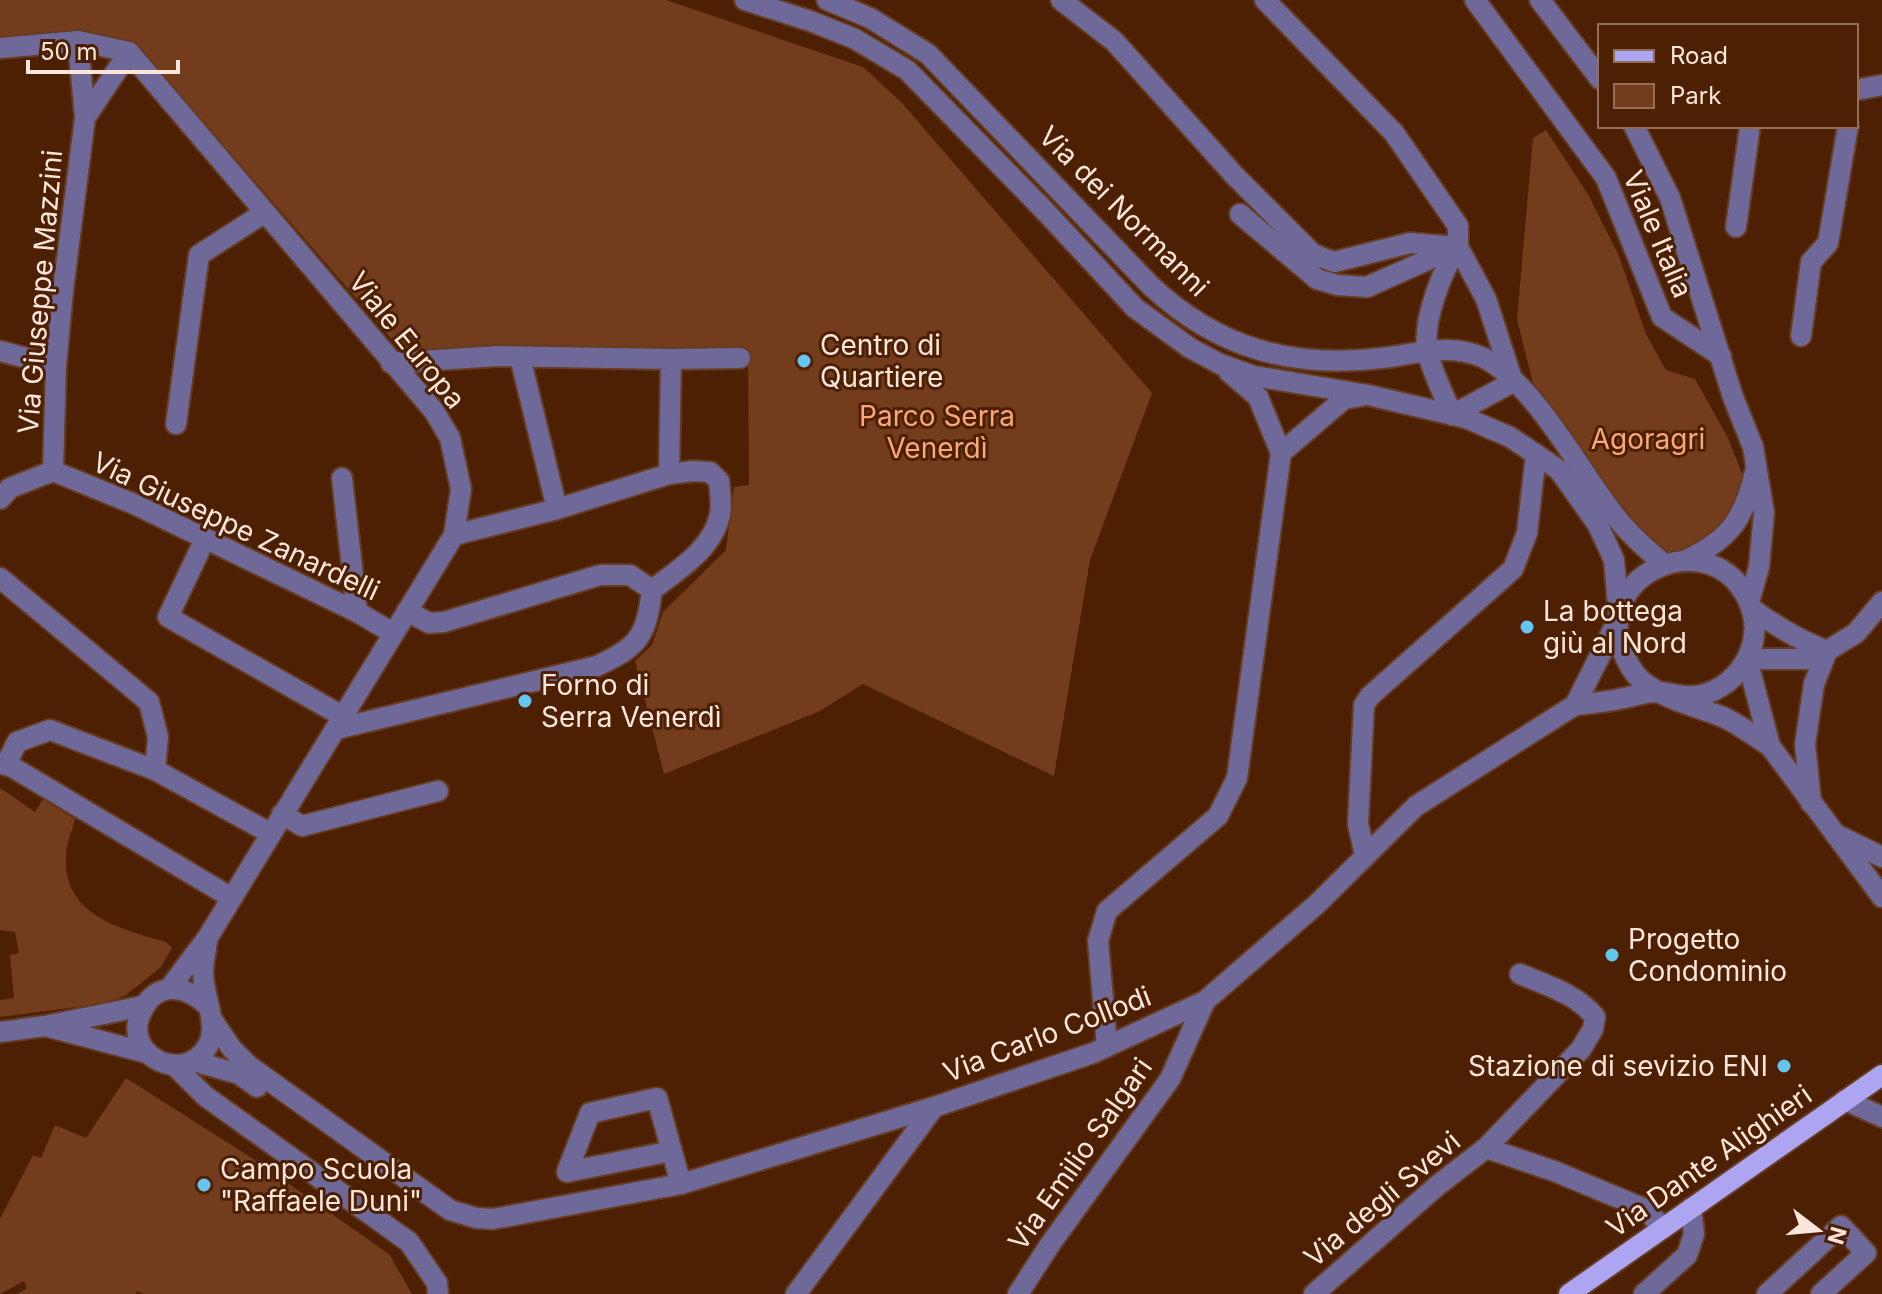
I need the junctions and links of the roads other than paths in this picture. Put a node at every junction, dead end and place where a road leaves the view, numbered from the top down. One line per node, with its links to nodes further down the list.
1 (745, 0): 29 (street, Via dei Normanni)
2 (827, 0): 23 (street, Via dei Normanni)
3 (1061, 0): 20 (street)
4 (1265, 0): 20 (street)
5 (1475, 0): 24 (street, Viale Italia)
6 (1540, 0): 10 (street)
7 (78, 41): 8 (street); 9 (street); 13 (street)
8 (0, 48)
9 (129, 52): 13 (street); 17 (street, Viale Europa)
10 (1598, 76)
11 (1882, 85): 12 (street)
12 (1858, 90)
13 (85, 118): 30 (street, Via Giuseppe Mazzini)
14 (1635, 128): 24 (street, Viale Italia)
15 (1750, 128): 19 (street)
16 (1848, 128): 21 (street)
17 (264, 213): 28 (street, Viale Europa); 34 (street)
18 (1240, 214): 20 (street)
19 (1736, 227)
20 (1458, 247): 23 (street); 31 (street)
21 (1801, 336)
22 (0, 351): 30 (street)
23 (1427, 351): 31 (street, Via dei Normanni); 33 (street)
24 (1721, 356): 37 (street, Viale Italia)
25 (520, 357): 27 (street); 28 (street); 42 (street)
26 (740, 358): 27 (street)
27 (671, 359): 39 (street)
28 (391, 363): 43 (street, Viale Europa)
29 (1220, 364): 32 (street, Via dei Normanni); 35 (street)
30 (56, 366): 38 (street, Via Giuseppe Mazzini)
31 (1513, 382): 33 (street); 46 (street, Via dei Normanni)
32 (1368, 395): 33 (street, Via dei Normanni); 35 (street)
33 (1452, 415): 36 (street, Via dei Normanni)
34 (176, 424)
35 (1281, 453): 80 (street)
36 (1536, 454): 53 (street, Via dei Normanni); 68 (street)
37 (1756, 464): 45 (street); 50 (street, Viale Italia)
38 (53, 471): 41 (street); 44 (street, Via Giuseppe Zanardelli)
39 (669, 474): 42 (street); 48 (street)
40 (342, 478): 52 (street)
41 (0, 499)
42 (557, 509): 43 (street)
43 (454, 535): 51 (street, Viale Europa)
44 (205, 539): 52 (street, Via Giuseppe Zanardelli); 59 (street)
45 (1686, 560): 46 (street); 50 (street)
46 (1664, 564): 53 (street)
47 (0, 578): 62 (street)
48 (652, 590): 51 (street); 59 (street)
49 (1882, 602): 55 (street)
50 (1750, 605): 55 (street); 56 (street)
51 (407, 611): 54 (street, Viale Europa)
52 (357, 612): 54 (street, Via Giuseppe Zanardelli)
53 (1619, 618): 57 (street); 58 (street)
54 (393, 633): 59 (street, Viale Europa)
55 (1827, 651): 56 (street); 64 (street)
56 (1747, 659): 57 (street); 60 (street)
57 (1658, 691): 58 (street); 60 (street)
58 (1575, 705): 68 (street, Via Carlo Collodi)
59 (340, 723): 65 (street, Viale Europa)
60 (1770, 746): 64 (street)
61 (3, 764): 62 (street); 71 (street)
62 (155, 770): 67 (street)
63 (438, 791): 65 (street)
64 (1811, 804): 66 (street)
65 (282, 814): 67 (street, Viale Europa)
66 (1831, 832): 69 (street); 70 (street)
67 (270, 833): 71 (street, Viale Europa)
68 (1365, 855): 75 (street, Via Carlo Collodi)
69 (1882, 857)
70 (1882, 897)
71 (232, 898): 72 (street, Viale Europa)
72 (208, 937): 74 (street, Viale Europa); 77 (street)
73 (1520, 974): 87 (street, Via degli Svevi)
74 (169, 989): 76 (street); 77 (street)
75 (1205, 1001): 80 (street, Via Carlo Collodi); 94 (street, Via Emilio Salgari)
76 (143, 1006): 78 (street); 81 (street)
77 (210, 1013): 82 (street); 89 (street, Via Carlo Collodi)
78 (45, 1026): 79 (street); 81 (street)
79 (0, 1032)
80 (1107, 1046): 85 (street, Via Carlo Collodi)
81 (147, 1053): 82 (street)
82 (184, 1063): 89 (street, Via Carlo Collodi); 92 (street)
83 (1882, 1075): 84 (main road, Via Dante Alighieri)
84 (1845, 1100): 86 (street); 90 (main road, Via Dante Alighieri)
85 (934, 1107): 89 (street, Via Carlo Collodi); 93 (street)
86 (1882, 1117)
87 (1486, 1148): 91 (street, Via degli Svevi); 95 (street, Via degli Svevi)
88 (672, 1151): 88 (street); 89 (street)
89 (681, 1184)
90 (1691, 1208): 91 (main road, Via Dante Alighieri); 97 (street)
91 (1663, 1228): 96 (main road, Via Dante Alighieri)
92 (438, 1294)
93 (796, 1294)
94 (1018, 1294)
95 (1314, 1294)
96 (1569, 1294)
97 (1644, 1294)
98 (1767, 1294): 99 (street)
99 (1821, 1294)

